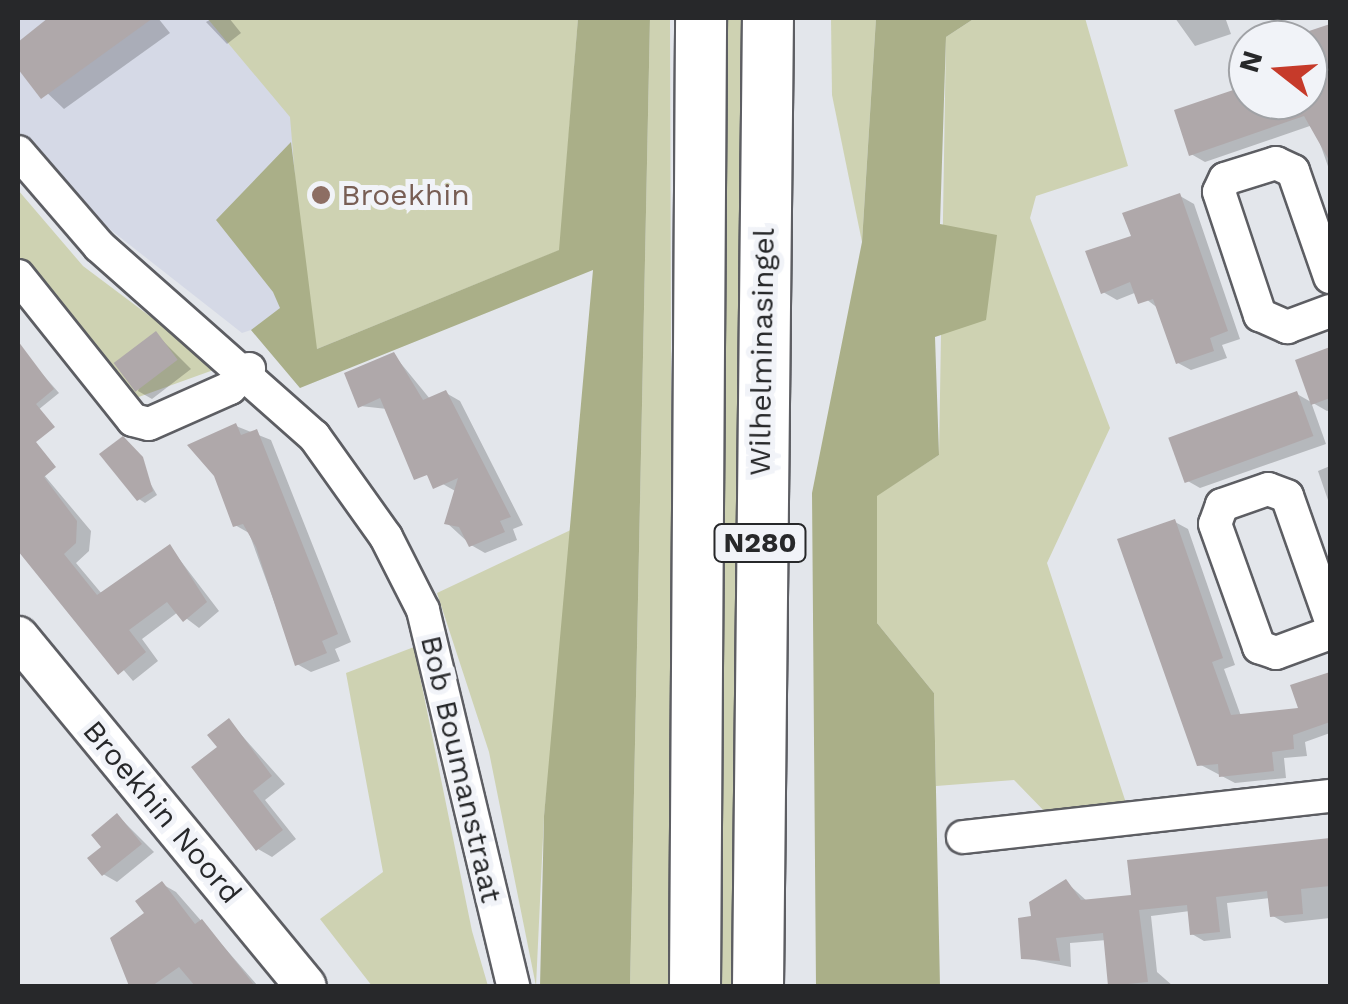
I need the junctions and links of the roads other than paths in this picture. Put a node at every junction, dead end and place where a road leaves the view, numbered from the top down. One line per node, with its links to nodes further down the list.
1 (701, 18): 15 (main road, N280)
2 (768, 18): 16 (main road, Wilhelminasingel / N280)
3 (18, 152): 7 (street, Bob Boumanstraat)
4 (18, 276): 7 (street)
5 (1330, 277): 6 (street)
6 (1330, 311)
7 (248, 369): 14 (street, Bob Boumanstraat)
8 (1330, 618): 9 (street)
9 (1330, 633)
10 (18, 638): 13 (street, Broekhin Noord)
11 (1330, 796): 12 (street)
12 (962, 837)
13 (306, 986)
14 (513, 986)
15 (695, 986)
16 (758, 986)

